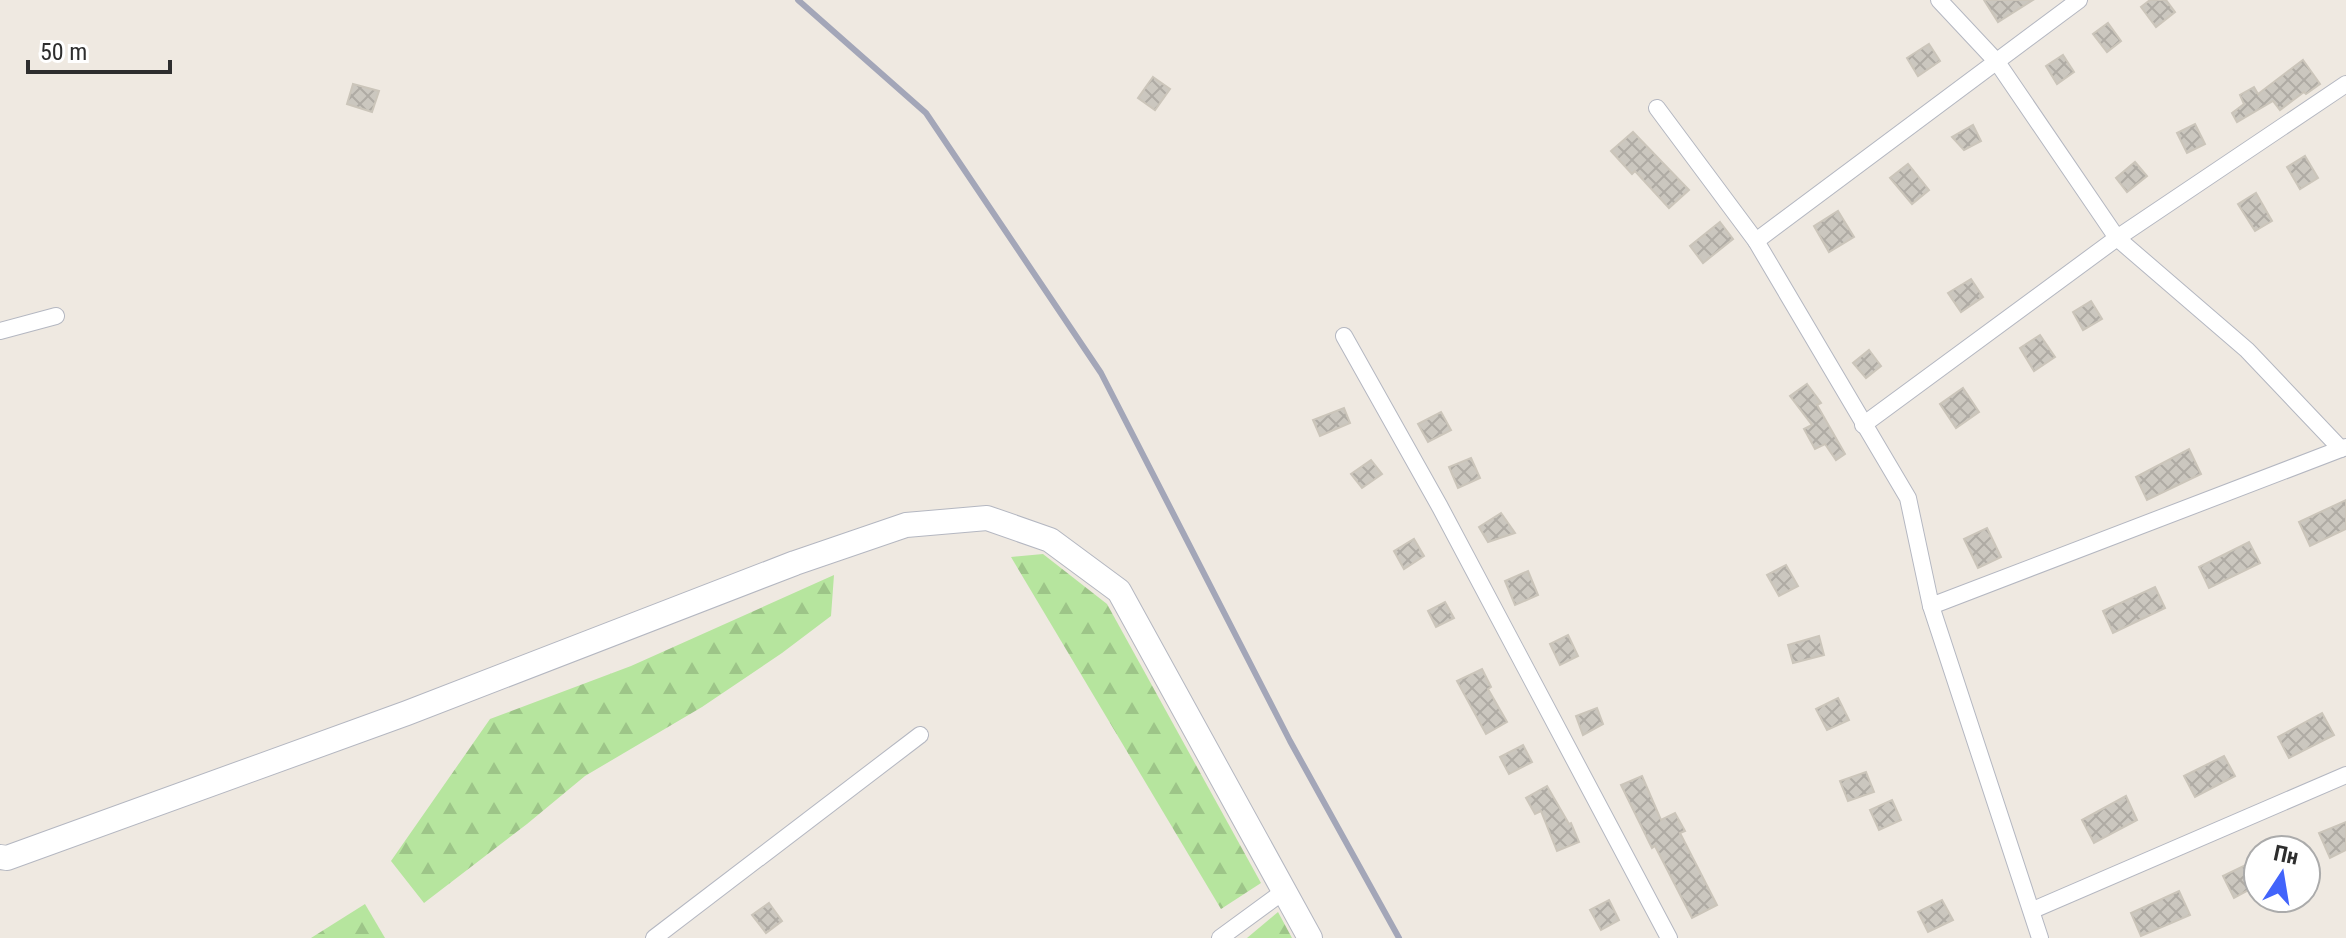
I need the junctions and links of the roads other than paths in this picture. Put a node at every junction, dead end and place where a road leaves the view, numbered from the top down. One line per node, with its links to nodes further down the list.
1 (1939, 0): 3 (street)
2 (2079, 0): 3 (street)
3 (1997, 62): 6 (street); 7 (street)
4 (2346, 84): 6 (street)
5 (1657, 108): 7 (street)
6 (2117, 238): 11 (street); 12 (street)
7 (1756, 241): 11 (street)
8 (56, 316): 9 (street)
9 (0, 331)
10 (1344, 336): 22 (street)
11 (1863, 425): 13 (street)
12 (2343, 448): 13 (street)
13 (1931, 606): 18 (street)
14 (920, 735): 19 (street)
15 (2346, 775): 18 (street)
16 (0, 857): 17 (street)
17 (1284, 891): 20 (street); 21 (street)
18 (2033, 910): 23 (street)
19 (654, 938)
20 (1220, 938)
21 (1310, 938)
22 (1669, 938)
23 (2040, 938)

